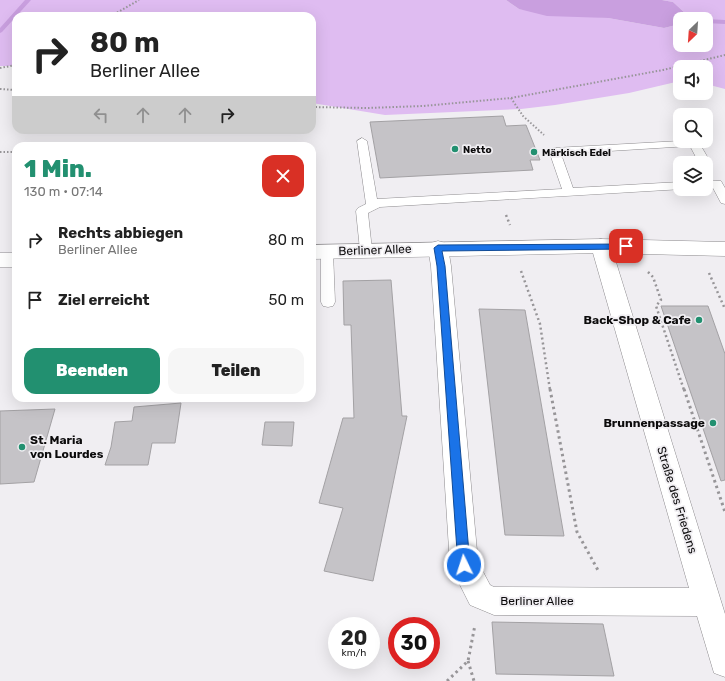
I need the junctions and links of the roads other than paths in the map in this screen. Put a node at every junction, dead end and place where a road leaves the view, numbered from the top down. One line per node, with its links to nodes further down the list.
1 (362, 141): 7 (lane)
2 (701, 156): 5 (lane)
3 (713, 185): 6 (lane)
4 (673, 186): 5 (lane)
5 (569, 192): 7 (lane)
6 (725, 200)
7 (372, 206): 11 (lane)
8 (601, 246): 9 (street, Berliner Allee); 10 (street, Berliner Allee); 16 (street, Straße des Friedens)
9 (438, 248): 11 (street, Berliner Allee); 16 (street, Berliner Allee)
10 (725, 249)
11 (366, 250): 12 (street, Berliner Allee)
12 (319, 252): 15 (lane)
13 (0, 260): 14 (street)
14 (12, 260)
15 (328, 302)
16 (707, 602): 17 (street, Straße des Friedens)
17 (724, 653)

